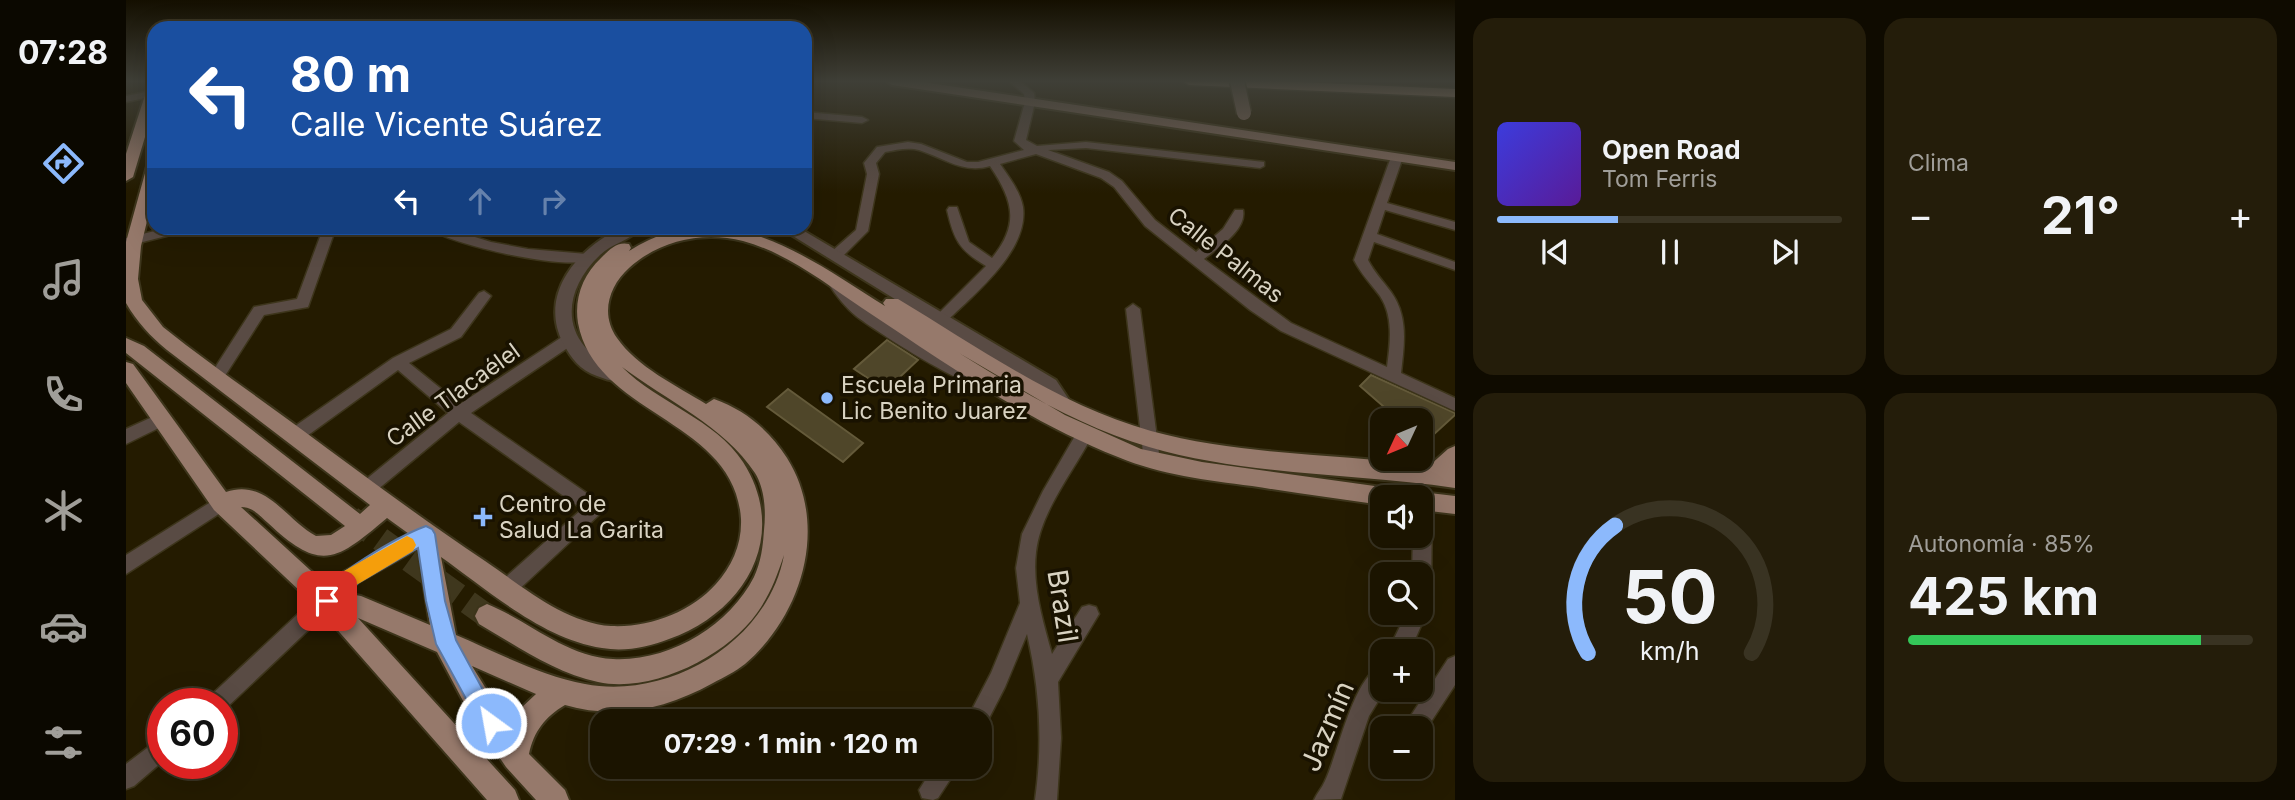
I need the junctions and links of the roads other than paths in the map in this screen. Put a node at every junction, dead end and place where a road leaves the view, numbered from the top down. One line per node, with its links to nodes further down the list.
1 (140, 118): 9 (main road)
2 (843, 118): 6 (street)
3 (1026, 118): 8 (street)
4 (1139, 118): 7 (main road)
5 (1245, 118): 7 (main road, bridge)
6 (862, 120)
7 (1250, 135): 10 (main road)
8 (1034, 151): 11 (street); 12 (street); 33 (street, Calle Palmas)
9 (130, 154): 14 (main road)
10 (1397, 157): 13 (main road); 16 (street)
11 (993, 162): 31 (street); 34 (street)
12 (1260, 164)
13 (1455, 166)
14 (126, 177)
15 (147, 194): 30 (main road)
16 (1380, 205): 19 (street); 29 (street)
17 (953, 210): 34 (street)
18 (1239, 213): 33 (street)
19 (1455, 226)
20 (154, 235): 30 (street)
21 (327, 235): 44 (street)
22 (457, 235): 32 (street)
23 (605, 235): 32 (street)
24 (652, 235): 43 (main road)
25 (684, 235): 46 (main road)
26 (737, 235): 51 (main road)
27 (767, 235): 47 (main road)
28 (800, 235): 31 (street)
29 (1369, 236): 35 (street); 45 (street)
30 (131, 241): 44 (main road)
31 (836, 255): 38 (street)
32 (587, 258): 39 (street)
33 (1196, 258): 45 (street, Calle Palmas)
34 (994, 265): 38 (street)
35 (1453, 266)
36 (484, 296): 41 (street)
37 (1133, 309): 54 (street)
38 (941, 318): 47 (street)
39 (570, 339): 43 (street); 49 (street, Calle Tlacaélel)
40 (126, 345): 65 (main road)
41 (398, 362): 49 (street); 52 (street)
42 (126, 369): 50 (main road)
43 (617, 374): 68 (main road)
44 (216, 378): 52 (main road)
45 (1393, 378): 48 (street, Calle Palmas)
46 (680, 397): 72 (main road); 77 (main road)
47 (1062, 404): 54 (main road)
48 (1455, 405)
49 (460, 413): 59 (street, Calle Tlacaélel); 68 (street)
50 (161, 419): 53 (street); 61 (main road)
51 (1085, 435): 56 (main road); 70 (street, Brazil)
52 (295, 436): 59 (main road)
53 (126, 437)
54 (1150, 439): 56 (street); 57 (main road)
55 (1455, 455): 57 (main road)
56 (1152, 461): 60 (main road)
57 (1433, 476): 58 (main road)
58 (1455, 479)
59 (365, 491): 64 (main road)
60 (1370, 494)
61 (222, 503): 64 (main road); 67 (street); 69 (main road)
62 (1433, 503): 63 (main road)
63 (1455, 505)
64 (385, 506): 66 (main road)
65 (351, 518)
66 (426, 534): 68 (main road); 69 (street); 73 (main road)
67 (126, 565)
68 (506, 589)
69 (327, 601): 73 (main road); 76 (street); 86 (main road)
70 (1029, 605): 75 (street, Brazil); 79 (street)
71 (1089, 614): 75 (street)
72 (487, 616)
73 (446, 644): 77 (main road); 81 (main road)
74 (1455, 666): 80 (street)
75 (1048, 679): 88 (street, Brazil)
76 (233, 688)
77 (562, 692): 81 (main road)
78 (1370, 695): 89 (street, Jazmín)
79 (983, 709)
80 (1424, 716)
81 (515, 758): 87 (main road)
82 (147, 760): 83 (street)
83 (126, 778)
84 (938, 779): 85 (street)
85 (930, 790)
86 (505, 800)
87 (555, 800)
88 (1046, 800)
89 (1325, 800)

